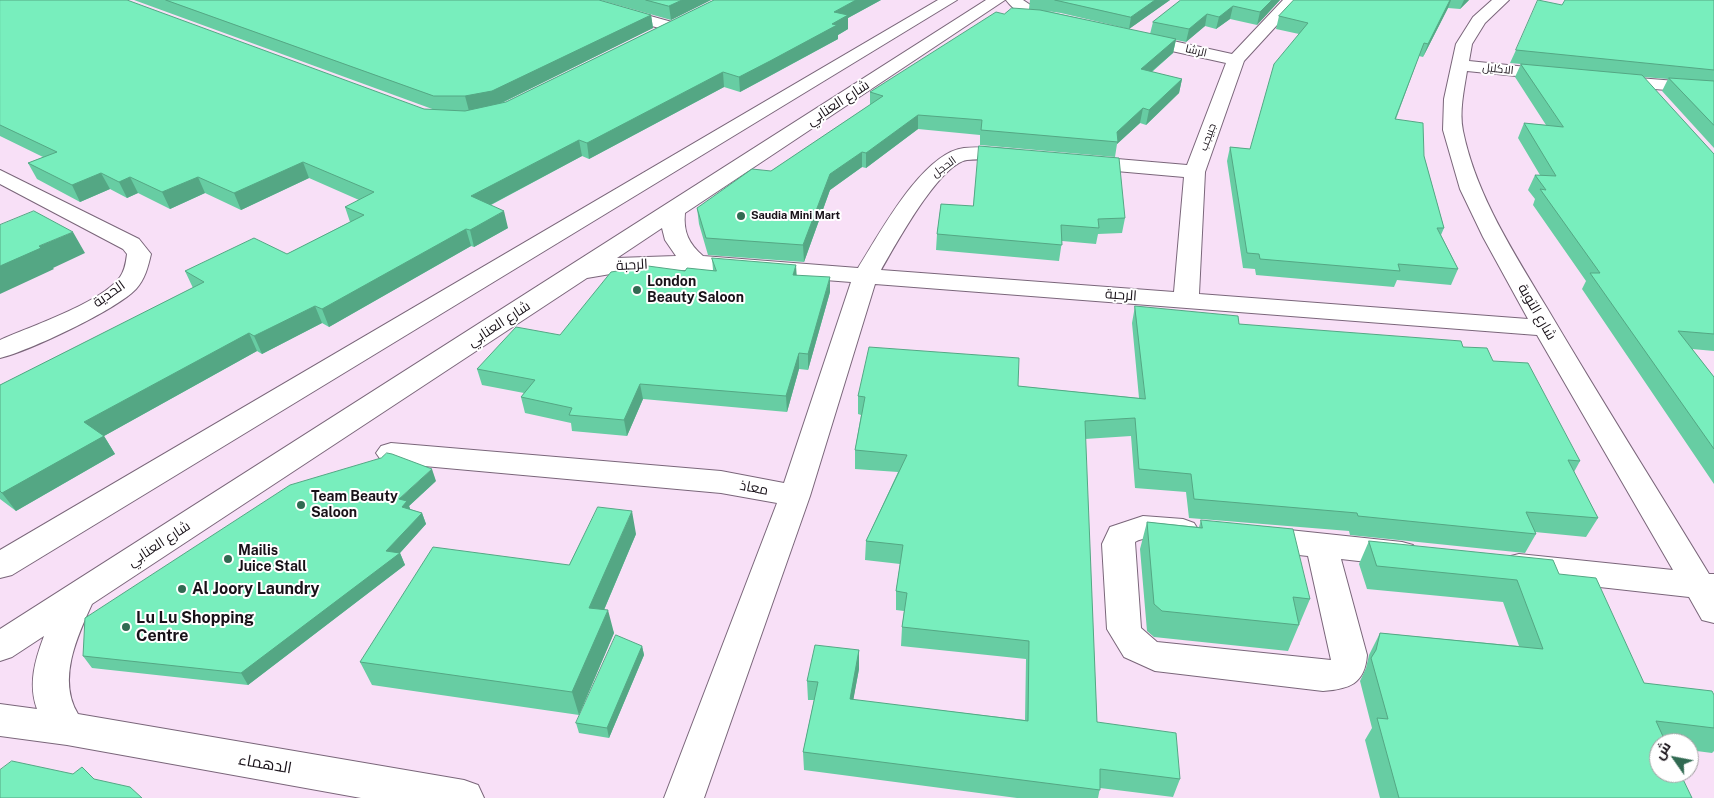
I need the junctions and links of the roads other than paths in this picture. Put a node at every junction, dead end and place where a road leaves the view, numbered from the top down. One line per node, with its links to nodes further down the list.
1 (576, 0): 12 (street)
2 (949, 0): 35 (street)
3 (997, 0): 9 (street, شارع العنابي)
4 (1014, 0): 7 (street)
5 (1292, 0): 14 (street, جبيجب)
6 (1501, 0): 15 (street, شارع التوبة)
7 (1039, 16): 9 (street); 10 (street)
8 (691, 18): 12 (street)
9 (968, 19): 23 (street, شارع العنابي)
10 (1058, 20)
11 (1148, 25): 14 (street, الرشا)
12 (673, 27): 13 (street)
13 (648, 40)
14 (1236, 60): 21 (street, جبيجب)
15 (1461, 65): 16 (street, الاكليل); 28 (street, شارع التوبة)
16 (1576, 77)
17 (1595, 79): 18 (street)
18 (1642, 84): 19 (street); 20 (street)
19 (1714, 89)
20 (1662, 105)
21 (1195, 172): 25 (street, الحجل); 27 (street, جبيجب)
22 (0, 176): 29 (street, الحدية)
23 (674, 210): 24 (street); 26 (street, شارع العنابي)
24 (696, 263): 25 (street, الرحبة); 26 (street, الرحبة)
25 (865, 276): 27 (street, الرحبة); 31 (street, الحجل)
26 (571, 277): 37 (street, شارع العنابي)
27 (1186, 300): 28 (street, الرحبة)
28 (1546, 328): 36 (street, شارع التوبة)
29 (0, 350)
30 (391, 453): 31 (street, معاذ)
31 (795, 496): 42 (street)
32 (1321, 545): 32 (street); 33 (street)
33 (1429, 556)
34 (1487, 562): 36 (street)
35 (0, 566)
36 (1709, 594)
37 (80, 595): 38 (street, شارع العنابي); 40 (street)
38 (0, 647)
39 (0, 720): 40 (street, الدهماء)
40 (67, 729): 41 (street, الدهماء)
41 (464, 798)
42 (684, 798)

